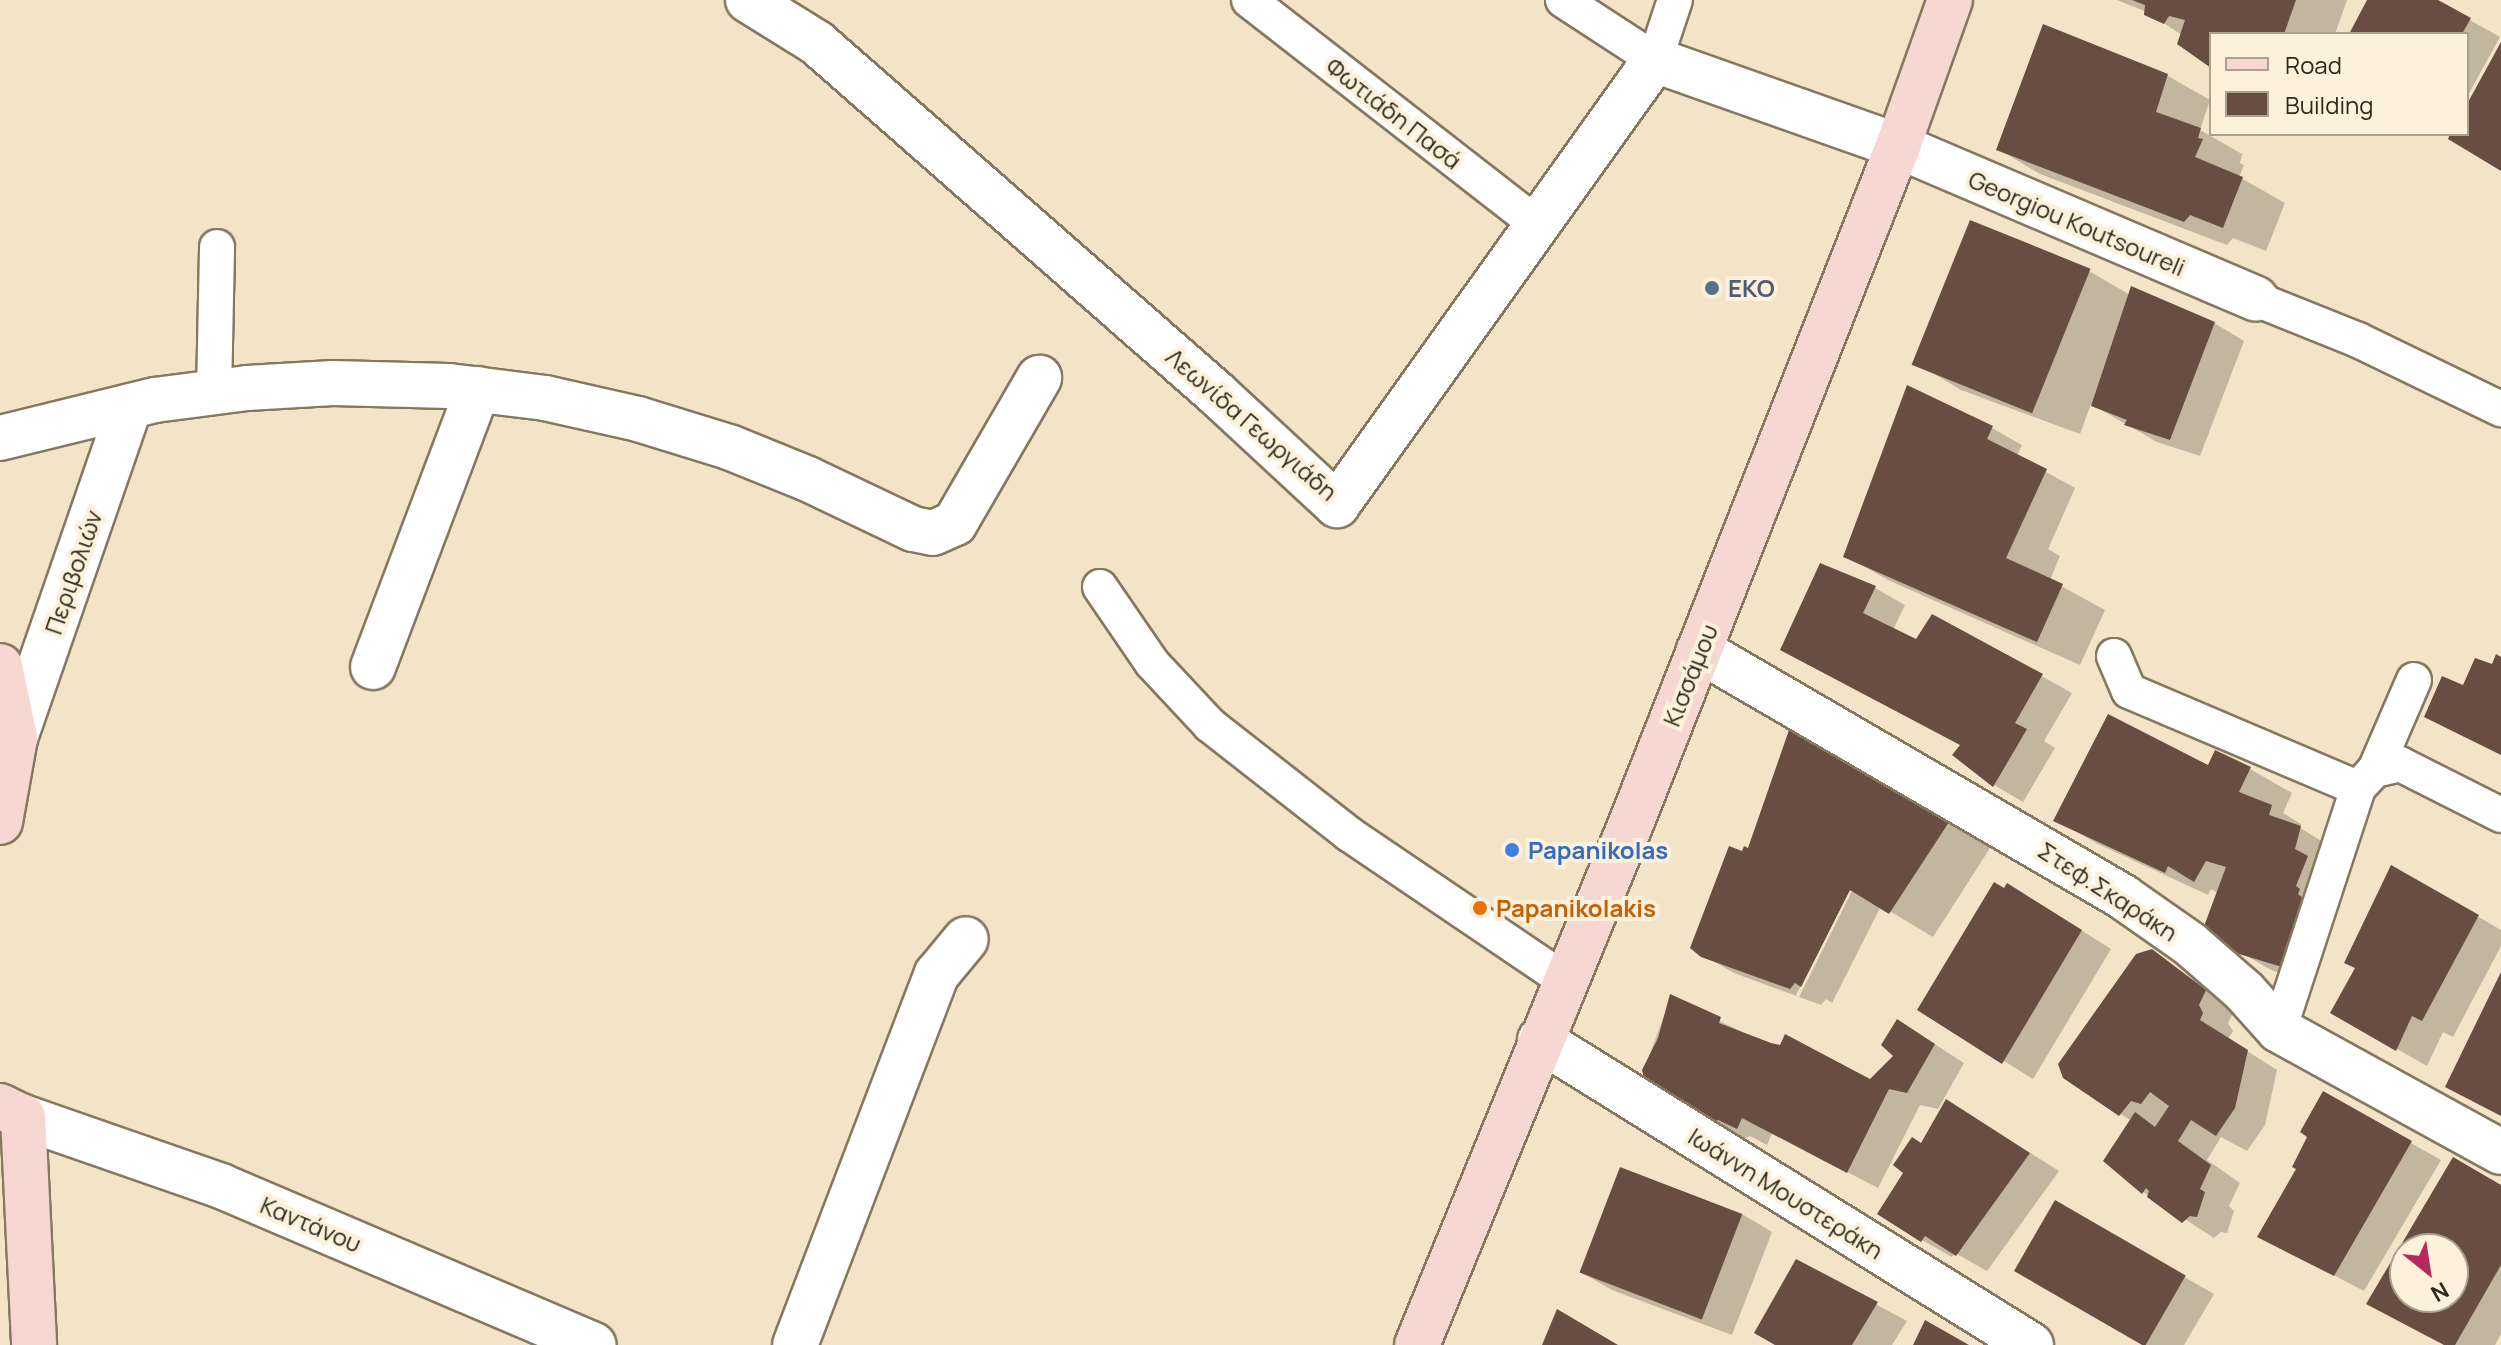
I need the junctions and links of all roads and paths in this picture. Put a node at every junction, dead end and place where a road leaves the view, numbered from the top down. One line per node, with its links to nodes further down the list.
1 (1249, 0): 8 (lane, Φωτιάδη Πασά)
2 (1563, 0): 6 (lane)
3 (1675, 0): 6 (lane, Λεωνίδα Γεωργιάδη)
4 (1950, 0): 7 (main road, Κισσάμου)
5 (764, 10): 8 (street, Λεωνίδα Γεωργιάδη)
6 (1655, 60): 7 (street); 8 (street, Λεωνίδα Γεωργιάδη)
7 (1898, 146): 10 (street, Georgiou Koutsoureli); 18 (main road, Κισσάμου)
8 (1538, 225)
9 (217, 247): 13 (lane)
10 (2256, 299): 15 (lane)
11 (1039, 378): 12 (street)
12 (478, 389): 13 (street); 21 (street)
13 (214, 393): 14 (street)
14 (130, 406): 16 (street); 23 (street, Περιβολιών)
15 (2501, 409)
16 (0, 438)
17 (1100, 587): 28 (lane)
18 (1699, 650): 28 (main road, Κισσάμου); 29 (street, Στεφ.Σκαράκη)
19 (2114, 656): 24 (lane)
20 (0, 666): 23 (main road)
21 (373, 667)
22 (2414, 680): 24 (lane)
23 (15, 738): 26 (main road)
24 (2367, 779): 25 (lane); 29 (lane)
25 (2501, 815)
26 (0, 822)
27 (966, 939): 35 (street)
28 (1565, 980): 30 (main road, Κισσάμου)
29 (2279, 1030): 32 (street, Στεφ.Σκαράκη)
30 (1540, 1040): 36 (main road, Κισσάμου); 37 (street, Ιωάννη Μουστεράκη)
31 (11, 1112): 33 (main road); 34 (street, Καντάνου)
32 (2501, 1152)
33 (34, 1345)
34 (594, 1345)
35 (795, 1345)
36 (1417, 1345)
37 (2031, 1345)

